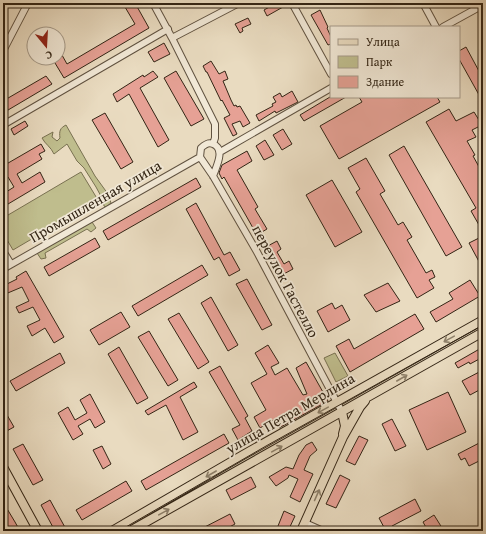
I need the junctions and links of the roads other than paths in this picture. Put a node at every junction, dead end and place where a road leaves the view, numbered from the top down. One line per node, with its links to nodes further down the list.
1 (28, 3): 11 (street)
2 (153, 3): 9 (street)
3 (239, 3): 10 (street)
4 (292, 3): 12 (street)
5 (423, 3): 7 (street)
6 (483, 5): 8 (street)
7 (435, 26)
8 (445, 26)
9 (168, 30): 10 (street); 14 (street)
10 (172, 38): 15 (street)
11 (3, 51)
12 (330, 72)
13 (330, 89): 15 (street)
14 (3, 125)
15 (217, 148): 16 (street); 17 (street)
16 (201, 159): 17 (street); 18 (street, переулок Гастелло); 20 (street, Промышленная улица)
17 (217, 161): 18 (street)
18 (213, 176): 25 (street, переулок Гастелло)
19 (3, 251): 20 (street)
20 (11, 264): 21 (street, Промышленная улица)
21 (3, 269)
22 (483, 320): 25 (main road, улица Петра Мерлина, one-way to 25)
23 (483, 332): 24 (main road, улица Петра Мерлина, one-way to 23)
24 (368, 398): 26 (main road, улица Петра Мерлина); 27 (main road)
25 (337, 402): 26 (street, переулок Гастелло); 33 (main road, улица Петра Мерлина, one-way to 33)
26 (342, 412): 27 (main road); 34 (main road, улица Петра Мерлина, one-way to 26)
27 (343, 437): 30 (main road, one-way to 27)
28 (3, 467): 32 (main road)
29 (3, 472): 31 (main road)
30 (305, 523): 35 (main road); 36 (street)
31 (33, 531)
32 (38, 531)
33 (112, 531)
34 (130, 531)
35 (301, 531)
36 (323, 531)

